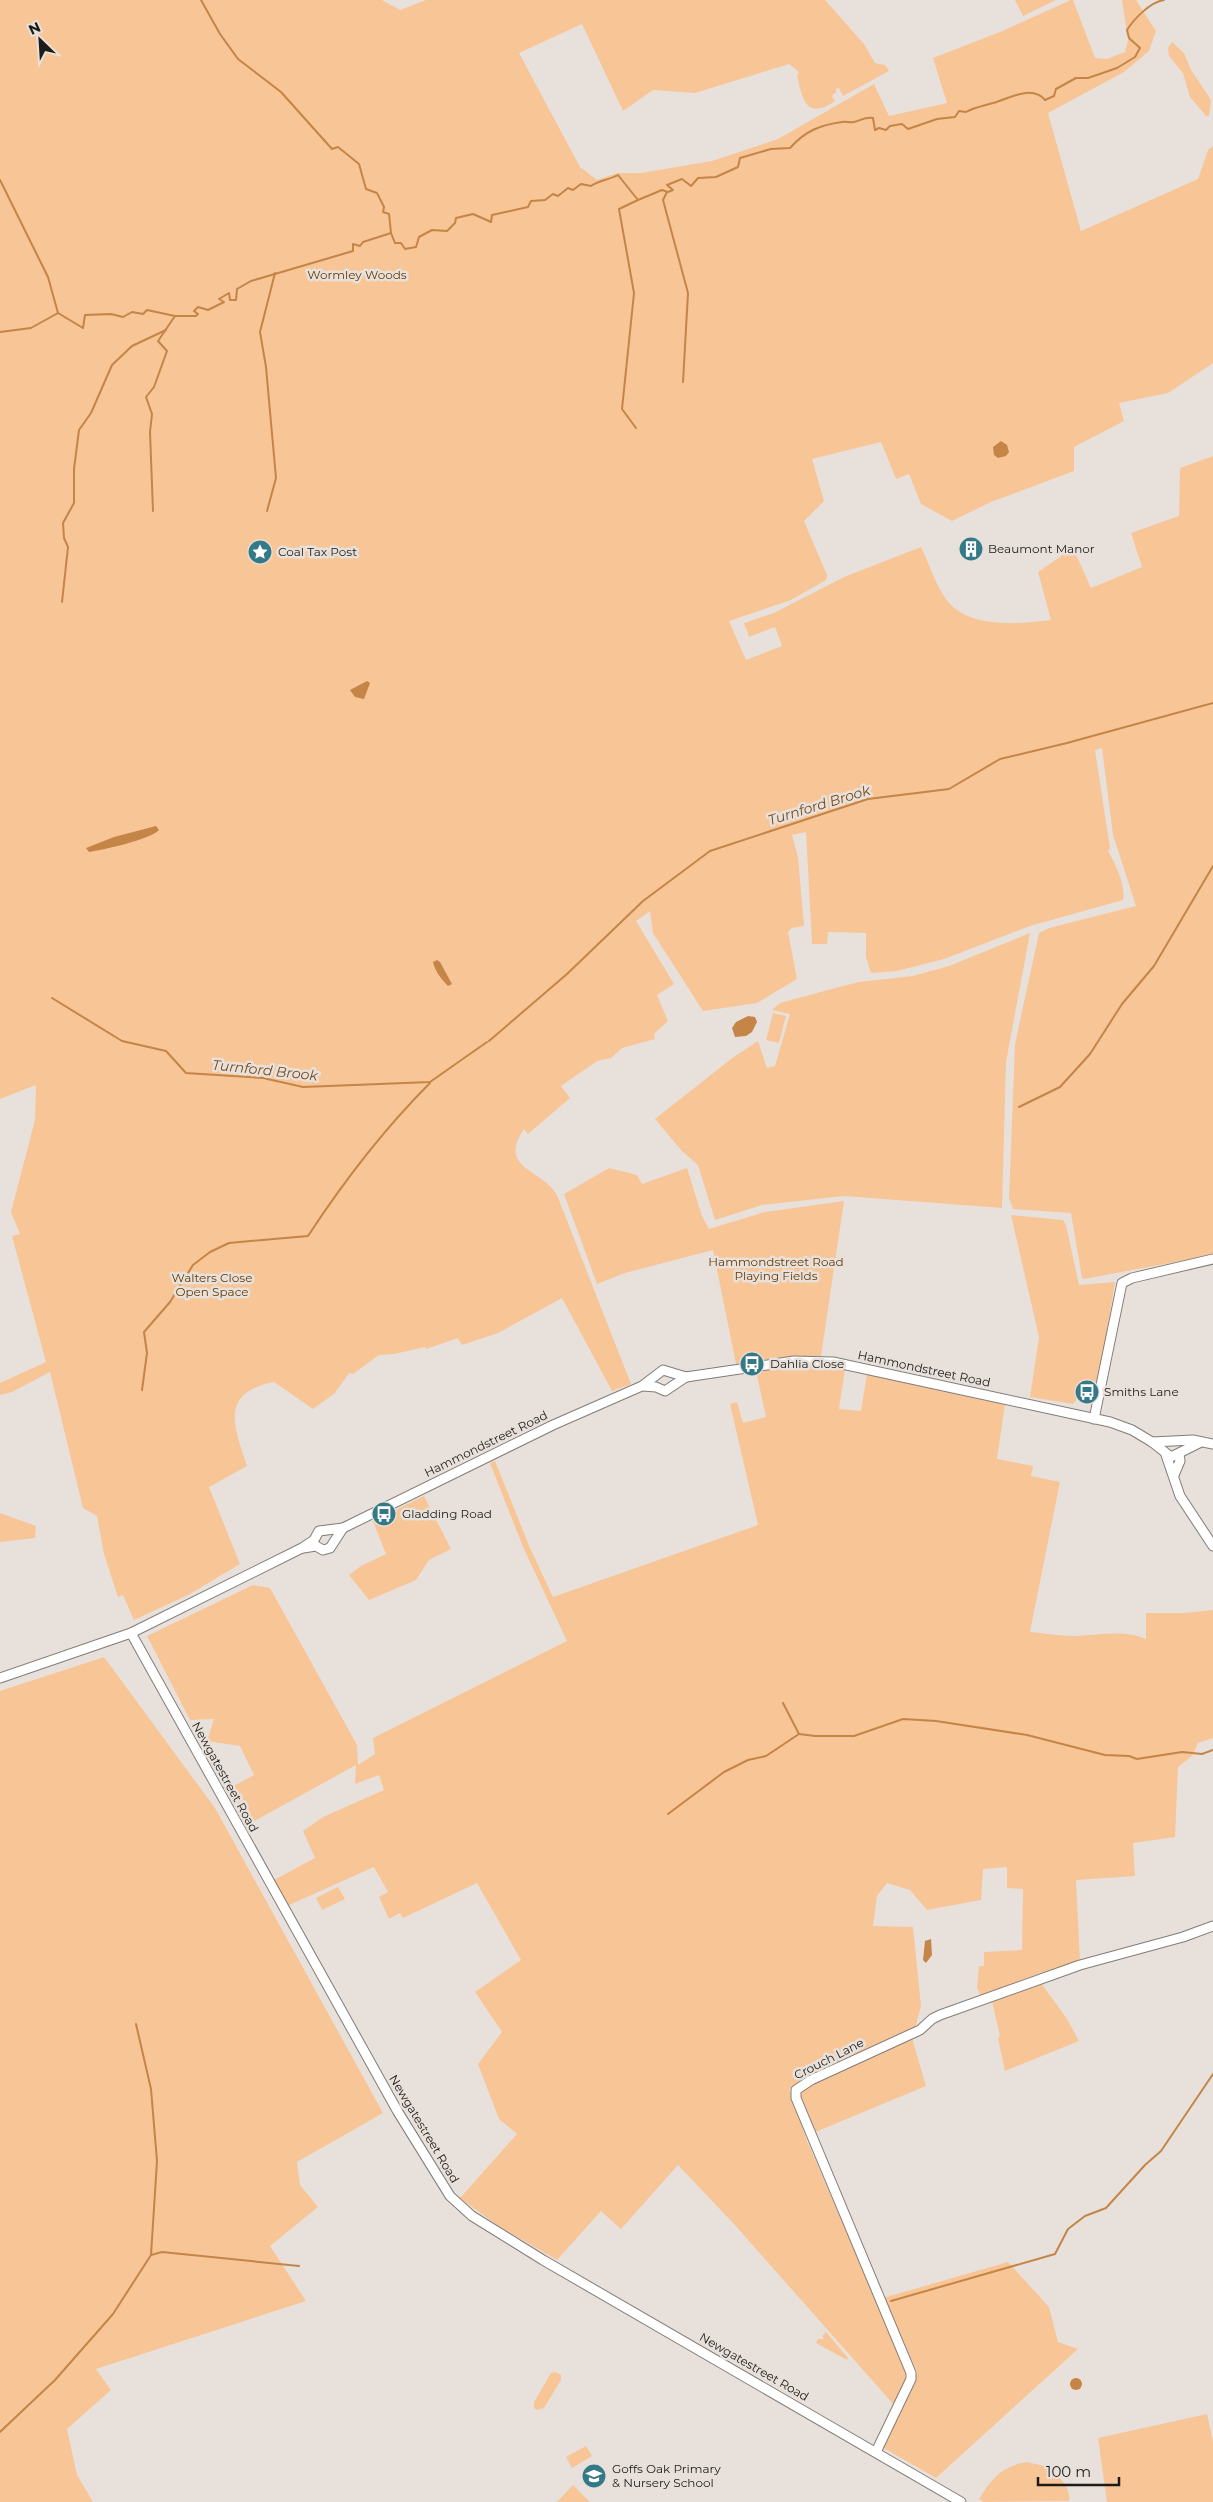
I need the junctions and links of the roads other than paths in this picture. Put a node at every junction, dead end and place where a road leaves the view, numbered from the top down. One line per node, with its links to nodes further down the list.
1 (1213, 1259): 8 (street)
2 (673, 1374): 3 (street, Hammondstreet Road); 4 (street, Hammondstreet Road); 5 (street)
3 (655, 1377): 6 (street, Hammondstreet Road); 7 (street)
4 (686, 1377): 5 (street, Hammondstreet Road); 8 (street, Hammondstreet Road)
5 (674, 1385): 7 (street, Hammondstreet Road)
6 (642, 1386): 7 (street, Hammondstreet Road); 16 (street, Hammondstreet Road)
7 (656, 1387)
8 (1094, 1419): 10 (street, Hammondstreet Road)
9 (1171, 1441): 10 (street, Hammondstreet Road); 11 (street, Hammondstreet Road); 13 (street); 14 (street)
10 (1152, 1442): 14 (street, Hammondstreet Road)
11 (1199, 1443): 12 (street, Hammondstreet Road); 13 (street)
12 (1213, 1444)
13 (1180, 1453): 14 (street); 15 (street)
14 (1165, 1454): 15 (street)
15 (1174, 1474): 18 (street)
16 (332, 1535): 17 (street, Hammondstreet Road); 17 (street, Hammondstreet Road)
17 (315, 1543): 19 (street, Hammondstreet Road)
18 (1213, 1546)
19 (131, 1633): 20 (street, Hammondstreet Road); 22 (street, Newgatestreet Road)
20 (0, 1678)
21 (1213, 1926): 22 (street, Crouch Lane)
22 (876, 2452): 23 (street, Newgatestreet Road)
23 (961, 2502)

